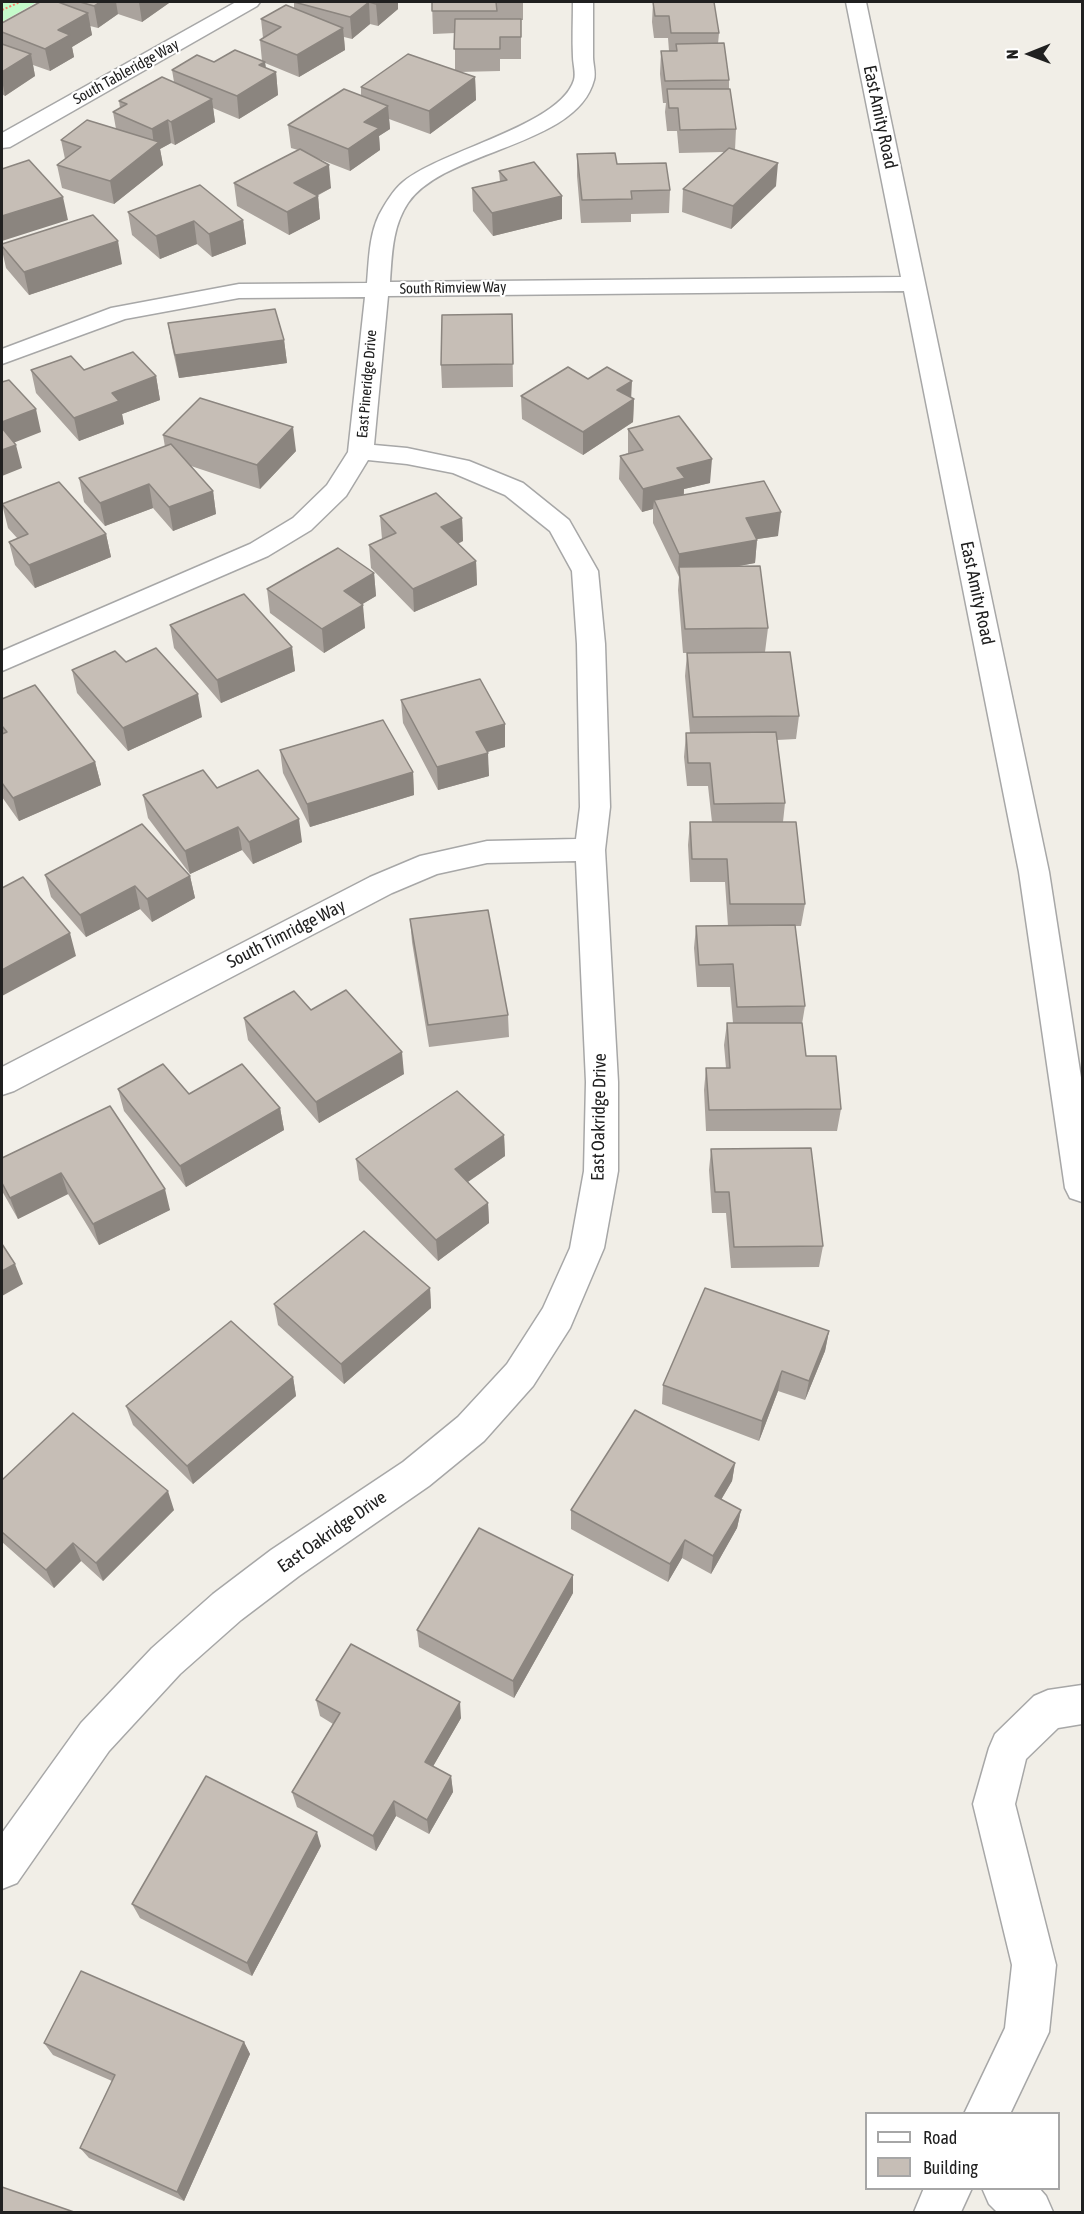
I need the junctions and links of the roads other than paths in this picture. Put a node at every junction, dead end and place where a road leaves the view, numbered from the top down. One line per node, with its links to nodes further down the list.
1 (250, 2): 4 (street, South Tableridge Way)
2 (583, 2): 6 (street, East Pineridge Drive)
3 (856, 2): 5 (street, East Amity Road)
4 (2, 142)
5 (914, 284): 6 (street, South Rimview Way); 12 (street, East Amity Road)
6 (376, 289): 7 (street, South Rimview Way); 8 (street, East Pineridge Drive)
7 (2, 357)
8 (361, 452): 9 (street, East Pineridge Drive); 10 (street, East Oakridge Drive)
9 (2, 662)
10 (590, 850): 11 (street, South Timridge Way); 14 (street, East Oakridge Drive)
11 (2, 1082)
12 (1083, 1188)
13 (1083, 1705): 15 (street)
14 (2, 1868)
15 (987, 2112)
16 (948, 2190): 18 (street)
17 (1007, 2190): 19 (street)
18 (937, 2212)
19 (1030, 2212)

